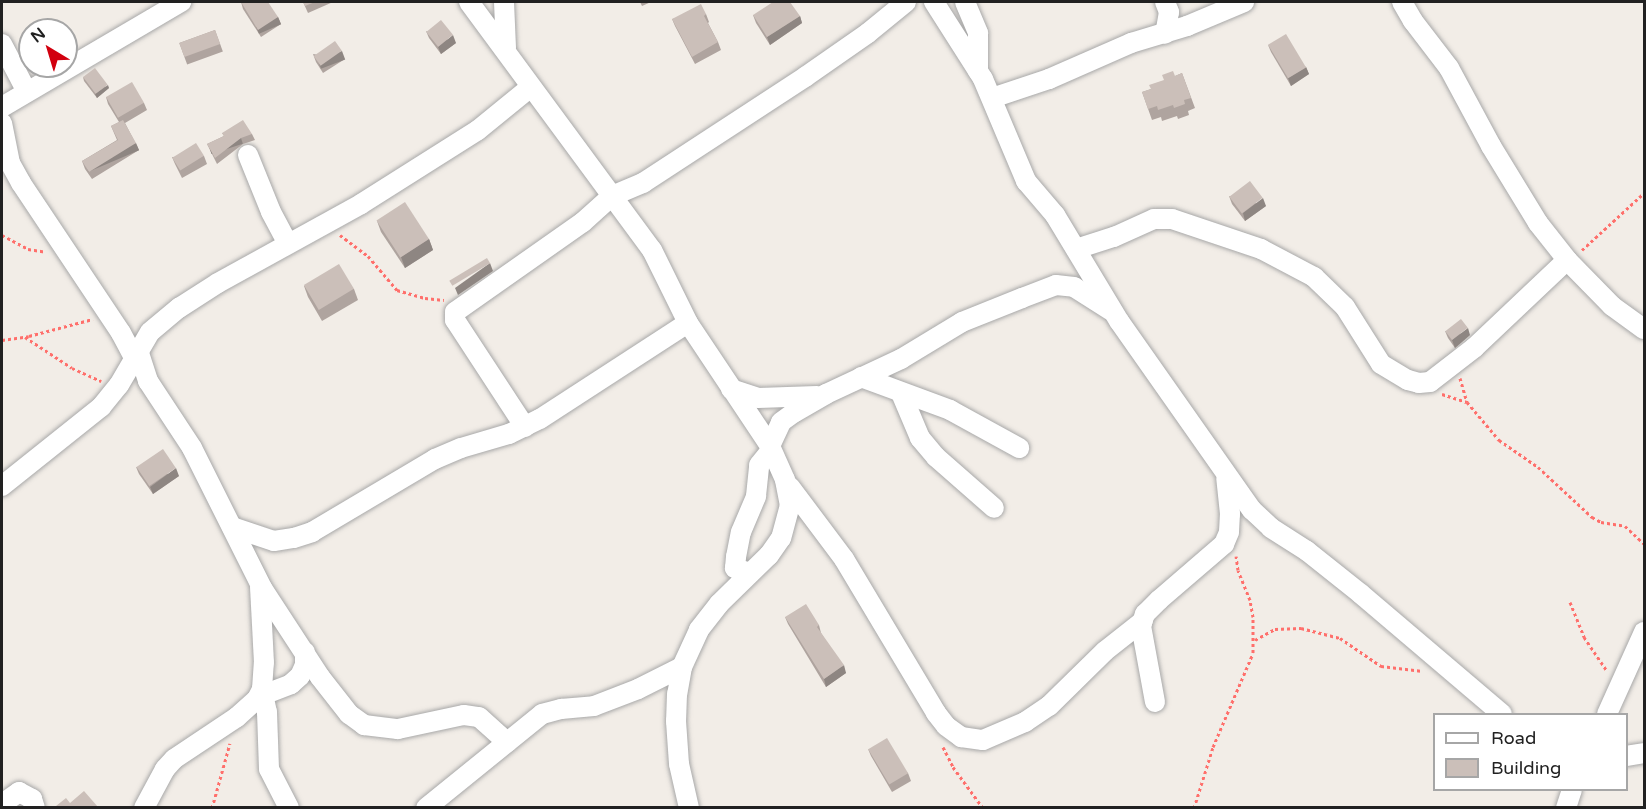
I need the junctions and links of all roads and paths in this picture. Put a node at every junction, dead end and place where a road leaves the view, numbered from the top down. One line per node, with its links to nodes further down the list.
1 (181, 2): 15 (street)
2 (469, 2): 12 (street)
3 (504, 2): 12 (street)
4 (906, 2): 21 (street)
5 (934, 2): 13 (street)
6 (965, 2): 13 (street)
7 (1165, 2): 10 (street)
8 (1244, 2): 10 (street)
9 (1402, 2): 27 (street)
10 (1165, 34): 16 (street)
11 (2, 44): 15 (street)
12 (506, 48): 14 (street)
13 (978, 71): 16 (street)
14 (531, 87): 21 (street); 22 (street)
15 (27, 92): 17 (street)
16 (992, 98): 25 (street)
17 (2, 107)
18 (2, 123): 26 (street)
19 (248, 155): 24 (street)
20 (1644, 193): 27 (path)
21 (612, 196): 28 (street); 31 (street)
22 (326, 223): 24 (street); 28 (path)
23 (2, 235): 26 (path)
24 (288, 244): 35 (street)
25 (1076, 249): 29 (street); 38 (street)
26 (66, 252): 30 (street)
27 (1568, 261): 32 (street); 36 (street)
28 (466, 302): 44 (street)
29 (1112, 311): 37 (street); 47 (street)
30 (109, 316): 33 (path); 35 (street)
31 (688, 323): 39 (street); 44 (street)
32 (1644, 328)
33 (25, 337): 34 (path); 40 (path)
34 (2, 339)
35 (136, 354): 40 (street); 51 (street)
36 (1456, 363): 38 (street); 43 (path)
37 (861, 377): 41 (street); 42 (street)
38 (1425, 382): 43 (path)
39 (730, 389): 42 (street); 45 (street)
40 (115, 391): 49 (street)
41 (901, 393): 46 (street); 50 (street)
42 (823, 396): 45 (street)
43 (1467, 402): 52 (path)
44 (525, 427): 51 (street)
45 (771, 448): 48 (street); 54 (street)
46 (1019, 448)
47 (1226, 476): 57 (street); 62 (street)
48 (785, 480): 54 (street); 57 (street)
49 (2, 486)
50 (994, 508)
51 (232, 527): 55 (street)
52 (1644, 544)
53 (1236, 549): 59 (path)
54 (750, 573): 61 (street)
55 (259, 581): 60 (street); 64 (street)
56 (1570, 602): 63 (path)
57 (1143, 621): 65 (street)
58 (1644, 632): 63 (street)
59 (1255, 640): 62 (path); 82 (path)
60 (305, 652): 64 (street); 69 (street)
61 (682, 668): 69 (street); 80 (street)
62 (1452, 670): 66 (street)
63 (1619, 686): 67 (street)
64 (263, 692): 68 (street); 78 (street)
65 (1155, 702)
66 (1501, 713)
67 (1607, 713)
68 (237, 717): 76 (street); 77 (path)
69 (507, 742): 79 (street)
70 (943, 746): 81 (path)
71 (1644, 753): 72 (street)
72 (1628, 756)
73 (1571, 791): 83 (street)
74 (2, 804): 75 (street)
75 (34, 807)
76 (144, 807)
77 (212, 807)
78 (289, 807)
79 (426, 807)
80 (689, 807)
81 (983, 807)
82 (1194, 807)
83 (1566, 807)

